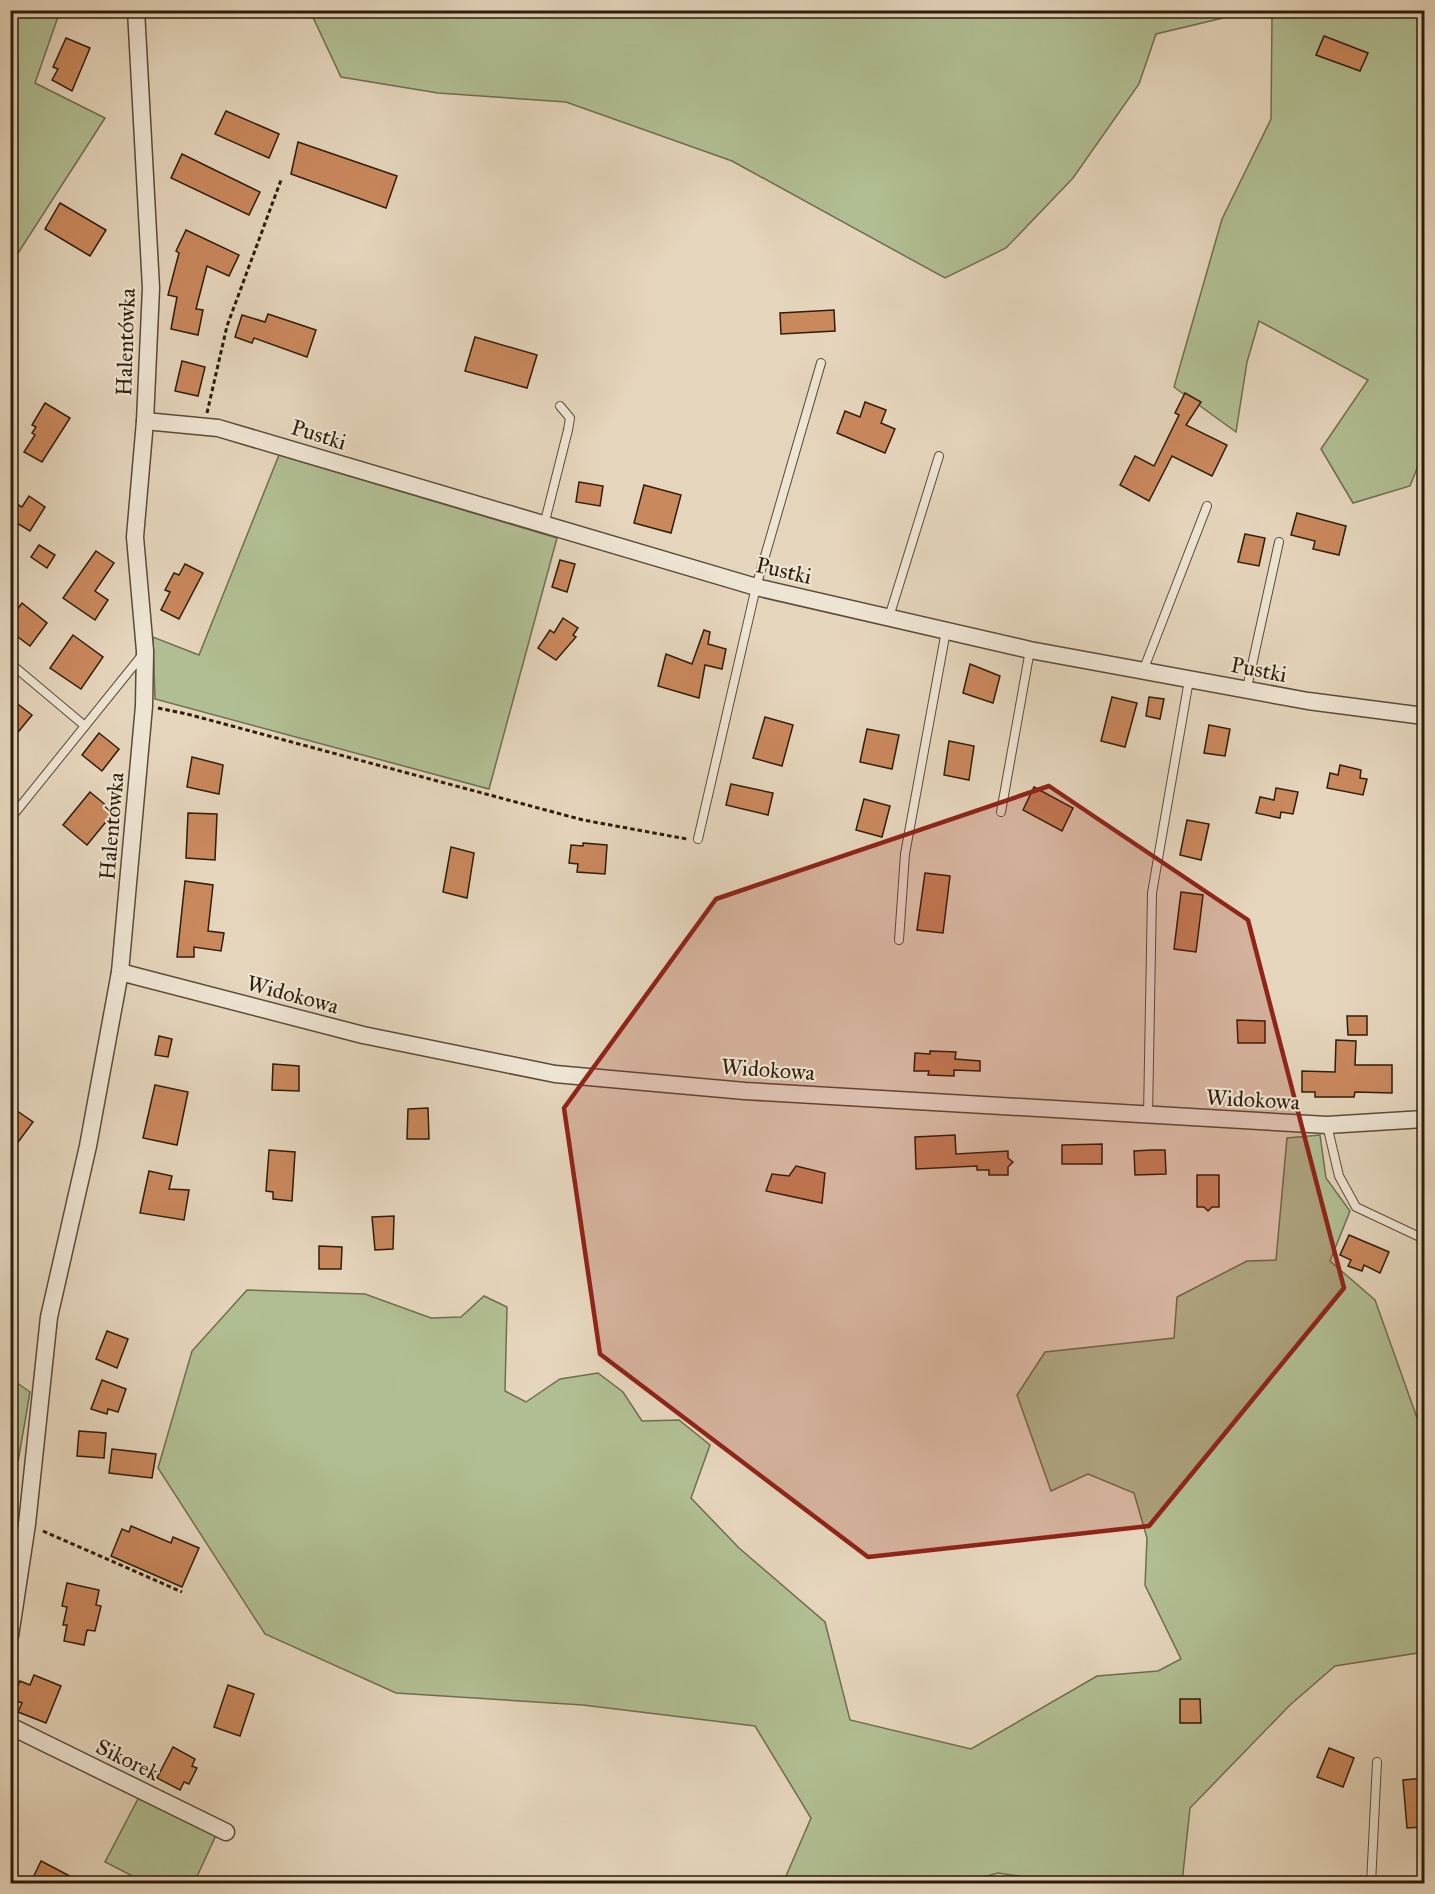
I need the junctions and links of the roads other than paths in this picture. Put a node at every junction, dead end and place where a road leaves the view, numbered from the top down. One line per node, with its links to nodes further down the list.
1 (136, 10): 4 (street, Halentówka)
2 (821, 363): 9 (lane)
3 (560, 406): 7 (lane)
4 (145, 421): 7 (street, Pustki); 13 (street, Halentówka)
5 (939, 456): 10 (lane)
6 (1208, 506): 15 (lane)
7 (544, 525): 9 (street, Pustki)
8 (1280, 542): 17 (lane)
9 (756, 587): 10 (street, Pustki); 22 (lane)
10 (889, 616): 11 (street, Pustki)
11 (946, 631): 12 (street, Pustki); 23 (lane)
12 (1030, 650): 15 (street, Pustki); 20 (lane)
13 (145, 651): 19 (lane); 24 (street, Halentówka)
14 (10, 663): 19 (lane)
15 (1143, 671): 16 (street, Pustki)
16 (1189, 680): 17 (street, Pustki); 25 (lane)
17 (1247, 688): 18 (street, Pustki)
18 (1425, 716)
19 (85, 726): 21 (lane)
20 (1001, 812)
21 (10, 819)
22 (698, 839)
23 (899, 940)
24 (120, 972): 25 (street, Widokowa); 29 (street, Halentówka)
25 (1148, 1116): 27 (street, Widokowa)
26 (1425, 1119): 27 (street, Widokowa)
27 (1327, 1125): 28 (lane)
28 (1425, 1239)
29 (10, 1636)
30 (10, 1726): 32 (street, Sikorek)
31 (1377, 1762): 33 (lane)
32 (226, 1832)
33 (1371, 1884)

